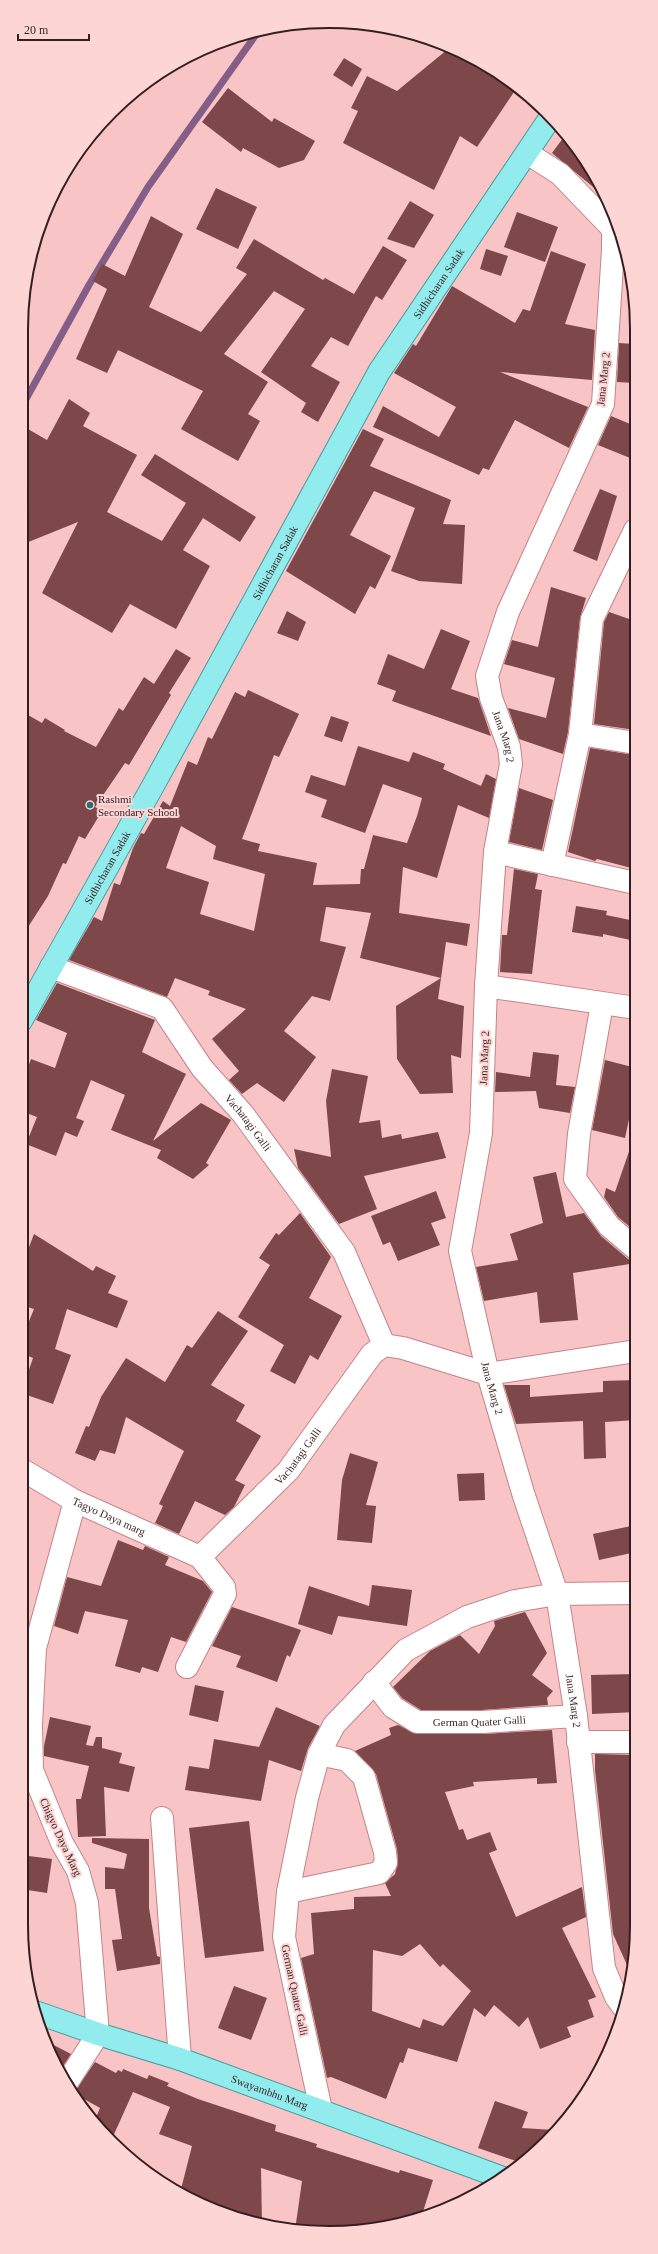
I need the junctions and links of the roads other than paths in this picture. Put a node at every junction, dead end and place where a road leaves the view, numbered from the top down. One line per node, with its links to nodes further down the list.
1 (547, 122): 2 (main road, Sidhicharan Sadak)
2 (527, 153): 3 (street, Jana Marg 2); 11 (main road, Sidhicharan Sadak)
3 (613, 229)
4 (613, 229): 8 (street, Jana Marg 2)
5 (630, 540): 6 (street)
6 (580, 734): 7 (street); 9 (street)
7 (630, 742)
8 (495, 852): 9 (street); 12 (street, Jana Marg 2)
9 (552, 865): 10 (street)
10 (630, 882)
11 (51, 967): 15 (main road, Sidhicharan Sadak); 17 (street, Vachatagi Galli)
12 (486, 986): 13 (street); 19 (street, Jana Marg 2)
13 (602, 1004): 14 (street); 16 (street)
14 (630, 1007)
15 (28, 1008)
16 (630, 1244)
17 (384, 1345): 19 (street); 22 (street, Vachatagi Galli)
18 (630, 1352): 19 (street)
19 (488, 1374): 24 (street, Jana Marg 2)
20 (28, 1473): 21 (street, Tagyo Daya marg)
21 (75, 1501): 22 (street, Tagyo Daya marg); 35 (street, Chigyo Daya Marg)
22 (200, 1558): 25 (street)
23 (630, 1593): 24 (street, German Quater Galli)
24 (557, 1594): 26 (street, German Quater Galli); 27 (street, Jana Marg 2)
25 (187, 1667)
26 (374, 1682): 27 (street, German Quater Galli); 30 (street, German Quater Galli)
27 (576, 1716): 28 (street, Jana Marg 2)
28 (578, 1742): 29 (street); 33 (street, Jana Marg 2)
29 (630, 1742)
30 (319, 1754): 32 (street, German Quater Galli); 32 (street)
31 (162, 1818): 36 (street)
32 (288, 1892): 38 (street, German Quater Galli)
33 (620, 2003)
34 (42, 2014): 35 (main road, Swayambhu Marg)
35 (98, 2034): 36 (main road, Swayambhu Marg); 37 (street)
36 (180, 2059): 38 (main road, Swayambhu Marg)
37 (70, 2078)
38 (321, 2110): 39 (main road, Swayambhu Marg)
39 (495, 2175)

